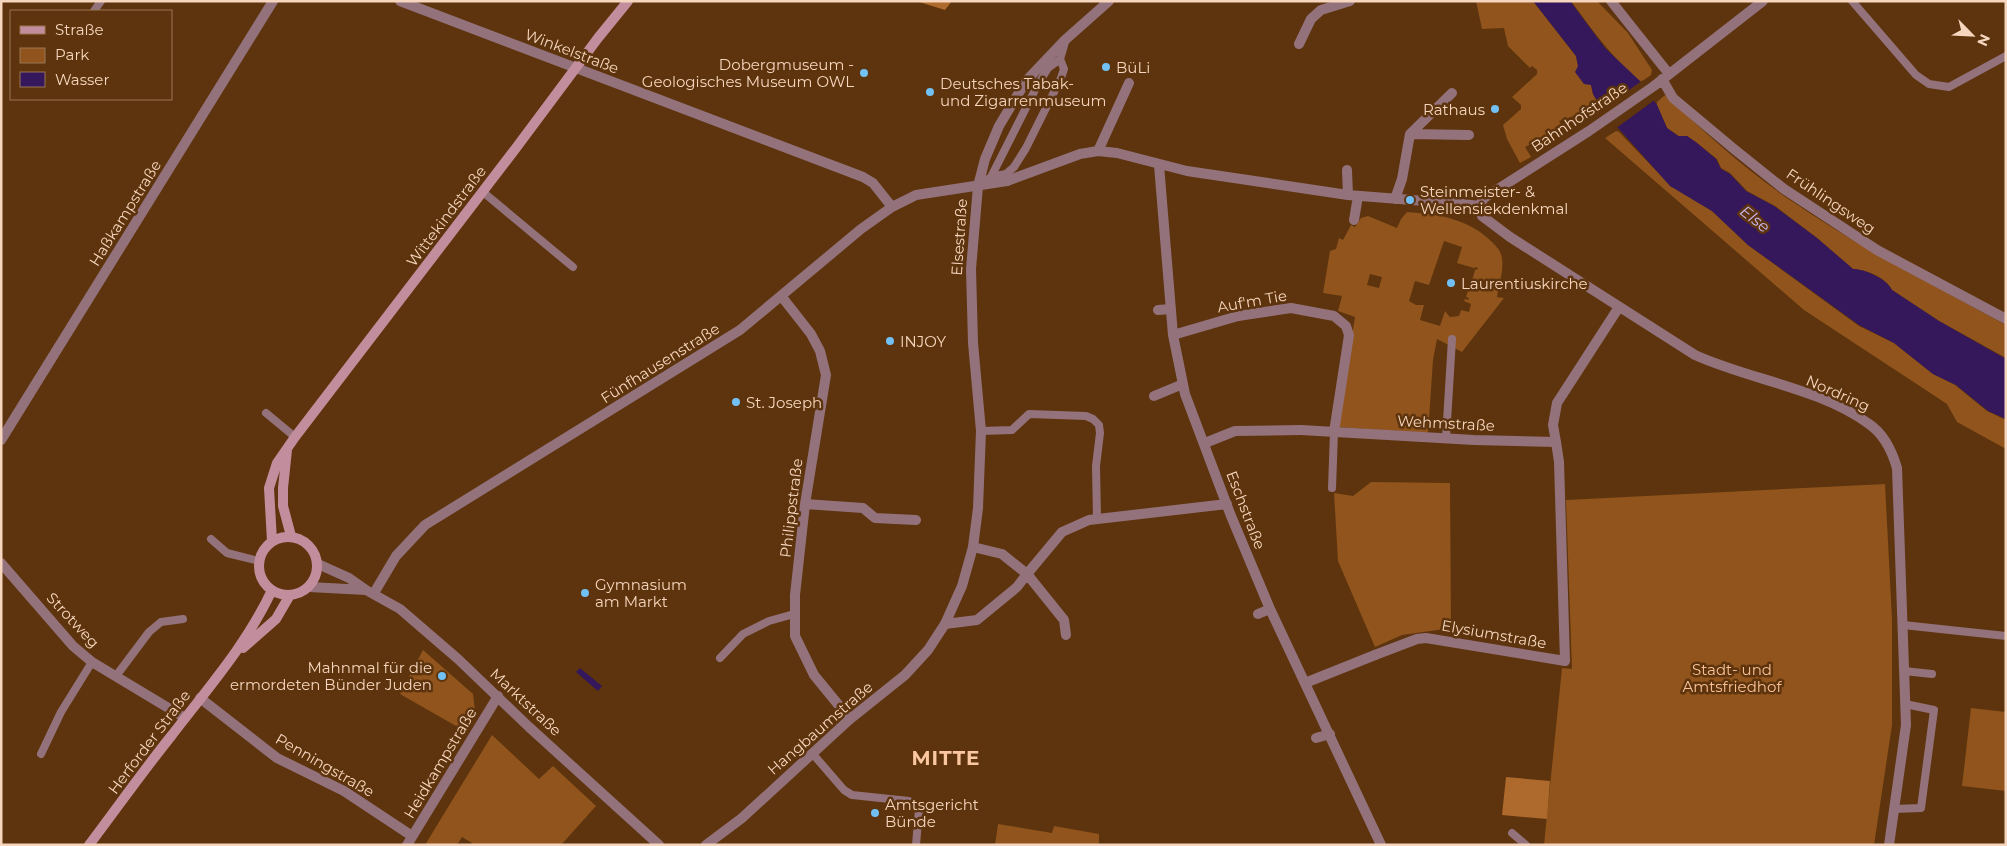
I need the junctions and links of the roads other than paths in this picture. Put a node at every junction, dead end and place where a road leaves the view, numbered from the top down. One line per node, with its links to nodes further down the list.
1 (273, 1): 45 (street, Haßkampstraße)
2 (400, 1): 13 (street, Winkelstraße)
3 (628, 1): 13 (main road, Wittekindstraße)
4 (1109, 1): 9 (street, Elsestraße)
5 (1350, 1): 10 (street)
6 (1611, 1): 14 (street, Frühlingsweg)
7 (1763, 1): 14 (street, Bahnhofstraße)
8 (1852, 1): 11 (lane)
9 (1065, 40): 12 (lane); 23 (street, Elsestraße)
10 (1299, 44)
11 (2006, 56)
12 (1060, 59): 22 (lane); 22 (lane)
13 (576, 68): 24 (main road, Wittekindstraße); 28 (street, Winkelstraße)
14 (1662, 80): 27 (street, Bahnhofstraße); 35 (street, Frühlingsweg)
15 (1129, 83): 19 (street)
16 (1452, 93): 17 (street)
17 (1410, 134): 18 (street); 26 (street)
18 (1469, 135)
19 (1098, 151): 20 (street); 23 (street, Fünfhausenstraße)
20 (1159, 165): 25 (street); 33 (street, Eschstraße)
21 (1346, 170): 25 (street)
22 (991, 177): 23 (lane)
23 (978, 186): 28 (street, Fünfhausenstraße); 41 (street, Elsestraße)
24 (483, 192): 30 (lane); 43 (main road, Wittekindstraße)
25 (1353, 195): 26 (street); 29 (street)
26 (1395, 199): 27 (street)
27 (1479, 206): 32 (street, Nordring)
28 (892, 207): 31 (street, Fünfhausenstraße)
29 (1354, 220)
30 (573, 267)
31 (782, 297): 50 (street, Philippstraße); 65 (street, Fünfhausenstraße)
32 (1619, 307): 46 (street); 72 (street, Nordring)
33 (1171, 309): 34 (street); 36 (street, Eschstraße)
34 (1158, 310)
35 (2006, 319)
36 (1173, 335): 38 (street, Eschstraße); 42 (street, Auf'm Tie)
37 (1452, 339): 44 (lane)
38 (1183, 384): 39 (street); 47 (street, Eschstraße)
39 (1154, 396)
40 (266, 413): 43 (lane)
41 (981, 431): 52 (lane); 54 (street, Elsestraße)
42 (1334, 432): 44 (street, Wehmstraße); 47 (street, Wehmstraße); 49 (lane)
43 (295, 437): 48 (main road, Wittekindstraße)
44 (1446, 438): 46 (street, Wehmstraße)
45 (1, 440)
46 (1556, 442): 81 (street, Elysiumstraße)
47 (1205, 443): 51 (street, Eschstraße)
48 (288, 449): 55 (main road, Wittekindstraße); 57 (main road, Wittekindstraße)
49 (1332, 488)
50 (805, 504): 53 (street); 68 (street, Philippstraße)
51 (1227, 504): 52 (street); 67 (street, Eschstraße)
52 (1097, 519): 62 (street)
53 (916, 520)
54 (976, 522): 58 (street, Hangbaumstraße)
55 (291, 536): 57 (main road); 61 (main road)
56 (210, 539): 59 (lane)
57 (272, 541): 59 (main road)
58 (973, 547): 62 (street); 71 (street, Hangbaumstraße)
59 (259, 561): 64 (main road)
60 (1, 563): 77 (street, Strotweg)
61 (318, 564): 63 (main road); 65 (street, Marktstraße)
62 (1028, 574): 71 (street); 73 (street)
63 (309, 587): 65 (street, Marktstraße); 66 (main road)
64 (272, 590): 66 (main road); 75 (main road, Herforder Straße)
65 (370, 592): 82 (street, Marktstraße)
66 (290, 595): 75 (main road, Herforder Straße)
67 (1270, 608): 69 (street); 81 (street, Eschstraße)
68 (794, 614): 76 (lane); 86 (street, Philippstraße)
69 (1258, 614)
70 (182, 619): 80 (lane)
71 (945, 624): 86 (street, Hangbaumstraße)
72 (1903, 626): 74 (lane); 78 (street, Nordring)
73 (1066, 635)
74 (2006, 636)
75 (233, 657): 83 (main road, Herforder Straße)
76 (720, 658)
77 (92, 662): 80 (street, Strotweg); 90 (lane)
78 (1904, 671): 79 (lane); 84 (street, Nordring)
79 (1932, 674)
80 (116, 676): 85 (street, Strotweg)
81 (1305, 683): 87 (street, Eschstraße)
82 (498, 696): 93 (street, Heidkampstraße); 95 (street, Marktstraße)
83 (200, 698): 85 (main road, Herforder Straße); 93 (street, Penningstraße)
84 (1905, 704): 91 (street, Nordring); 91 (lane)
85 (185, 718): 94 (main road, Herforder Straße)
86 (850, 719): 89 (street, Hangbaumstraße)
87 (1330, 734): 88 (street); 98 (street, Eschstraße)
88 (1316, 738)
89 (812, 753): 96 (street, Hangbaumstraße); 97 (lane)
90 (41, 754)
91 (1894, 808): 100 (street, Nordring)
92 (1512, 833): 99 (lane)
93 (410, 841)
94 (89, 845)
95 (659, 845)
96 (706, 845)
97 (916, 845)
98 (1380, 845)
99 (1526, 845)
100 (1889, 845)

